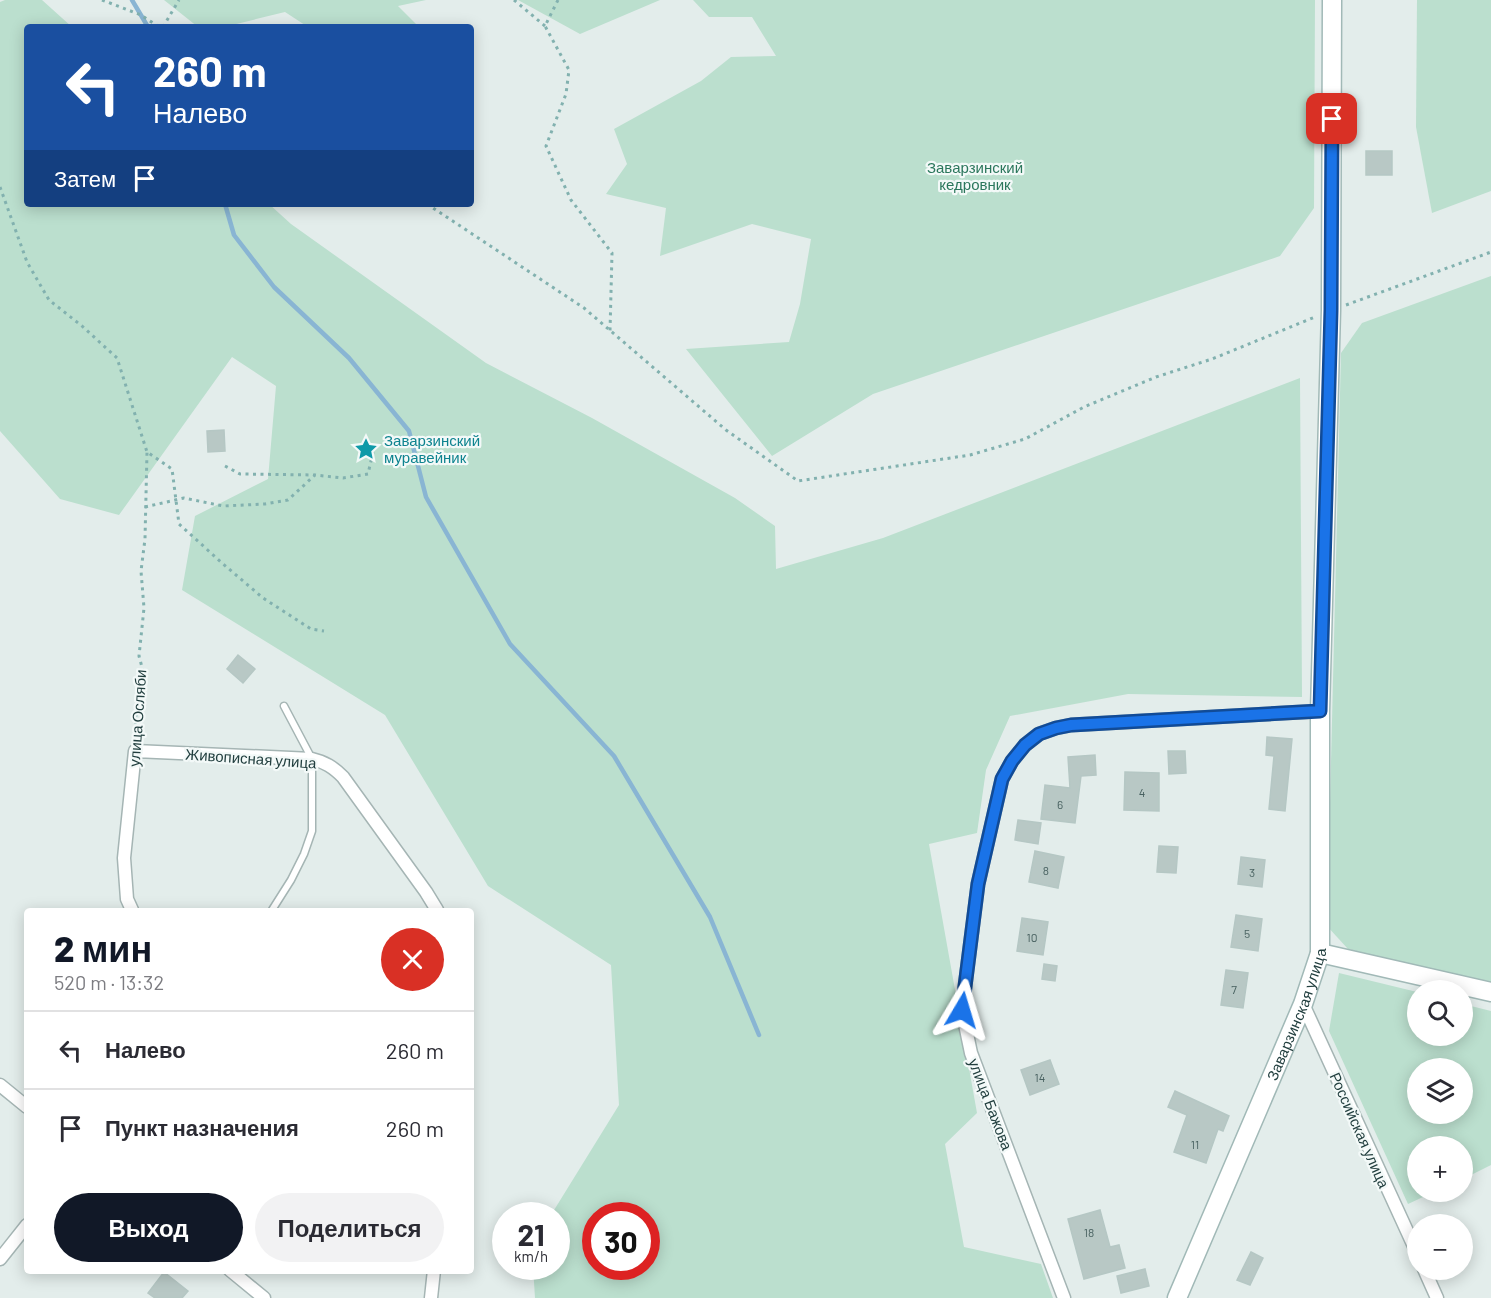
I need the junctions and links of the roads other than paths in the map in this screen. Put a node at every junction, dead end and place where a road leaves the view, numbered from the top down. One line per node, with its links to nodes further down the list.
1 (1332, 0): 3 (street, Заварзинская улица)
2 (284, 705): 5 (lane)
3 (1320, 711): 9 (street, Заварзинская улица); 22 (street, улица Бажова)
4 (135, 751): 5 (street, Живописная улица); 6 (street, улица Осляби)
5 (312, 759): 7 (lane); 8 (street, Живописная улица)
6 (131, 908)
7 (273, 908)
8 (436, 908)
9 (1320, 953): 10 (street); 11 (street, Заварзинская улица)
10 (1491, 992)
11 (1303, 1004): 15 (street, Российская улица); 23 (street, Заварзинская улица)
12 (0, 1085): 13 (street)
13 (24, 1105)
14 (24, 1229): 16 (street)
15 (1407, 1231)
16 (0, 1259)
17 (235, 1274): 20 (street)
18 (434, 1274): 21 (street)
19 (1429, 1280): 24 (street)
20 (264, 1298)
21 (431, 1298)
22 (1064, 1298)
23 (1178, 1298)
24 (1437, 1298)

